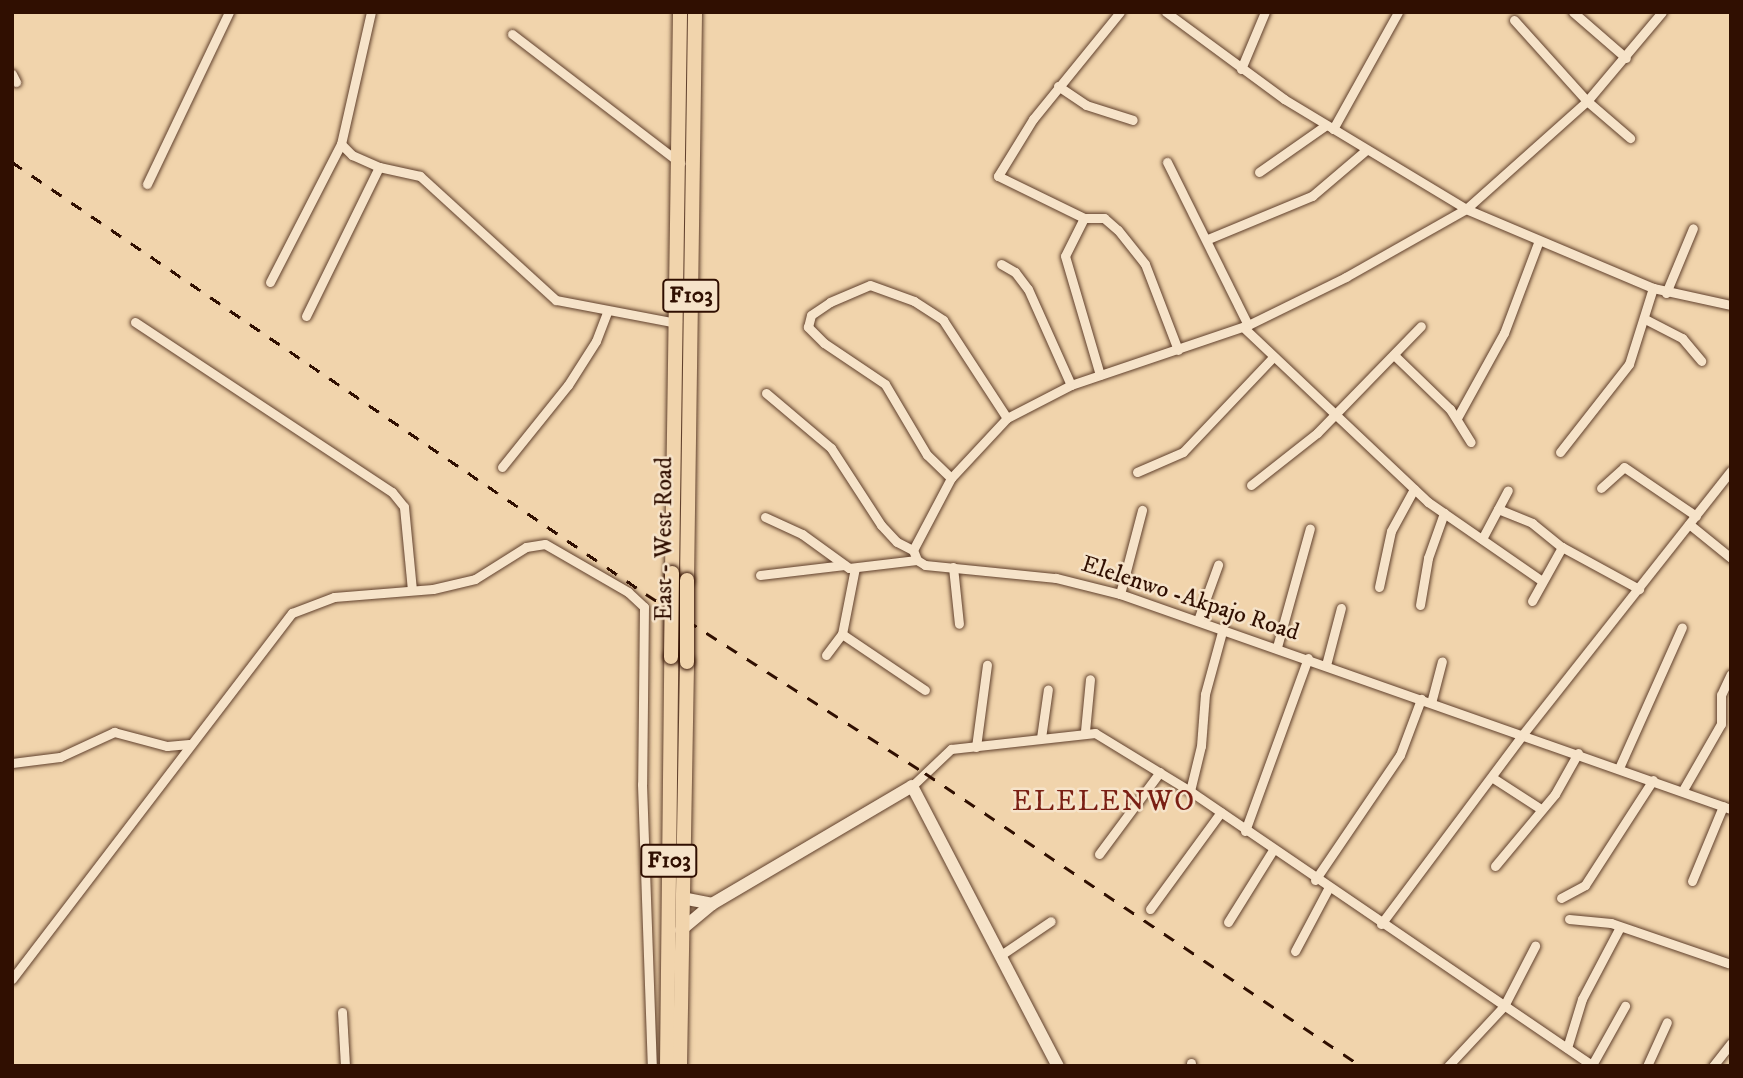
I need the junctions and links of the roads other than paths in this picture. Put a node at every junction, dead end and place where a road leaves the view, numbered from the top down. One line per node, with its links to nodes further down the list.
1 (229, 12): 26 (street)
2 (371, 12): 20 (street)
3 (680, 12): 23 (main road, East - West Road / F103)
4 (695, 12): 130 (main road, East - West Road / F103, bridge)
5 (1120, 12): 15 (street)
6 (1166, 12): 14 (street)
7 (1265, 12): 14 (street)
8 (1398, 12): 18 (street)
9 (1573, 12): 13 (street)
10 (1662, 12): 13 (street)
11 (1514, 20): 16 (street)
12 (513, 34): 23 (street)
13 (1626, 58): 16 (street)
14 (1241, 69): 18 (street)
15 (1058, 86): 17 (street); 28 (street)
16 (1587, 101): 19 (street); 27 (street)
17 (1133, 120)
18 (1329, 127): 21 (street); 25 (street)
19 (1630, 138)
20 (341, 144): 24 (street); 33 (street)
21 (1366, 150): 27 (street); 30 (street)
22 (1167, 162): 30 (street)
23 (680, 163): 41 (main road, East - West Road / F103)
24 (379, 167): 37 (street); 38 (street)
25 (1259, 172)
26 (147, 184)
27 (1466, 209): 31 (street); 42 (street)
28 (1084, 218): 44 (street); 48 (street)
29 (1693, 228): 35 (street)
30 (1208, 239): 42 (street)
31 (1538, 243): 34 (street); 53 (street)
32 (1001, 264): 49 (street)
33 (270, 282)
34 (1653, 288): 35 (street); 39 (street)
35 (1666, 293): 36 (street)
36 (1731, 304)
37 (607, 313): 41 (street); 56 (street)
38 (306, 316)
39 (1645, 319): 47 (street); 55 (street)
40 (135, 322): 84 (street)
41 (677, 323): 154 (main road, East - West Road / F103, bridge)
42 (1245, 326): 44 (street); 46 (street)
43 (1421, 327): 45 (street)
44 (1178, 350): 48 (street)
45 (1394, 355): 51 (street); 53 (street)
46 (1273, 357): 51 (street); 58 (street)
47 (1701, 361)
48 (1100, 375): 49 (street)
49 (1071, 385): 52 (street)
50 (766, 393): 73 (street)
51 (1335, 415): 60 (street); 62 (street)
52 (1007, 418): 59 (street); 59 (street)
53 (1457, 418): 54 (street)
54 (1471, 442)
55 (1560, 452)
56 (502, 467)
57 (1731, 471): 67 (street)
58 (1137, 472)
59 (951, 478): 73 (street)
60 (1251, 485)
61 (1601, 488): 67 (street)
62 (1414, 489): 66 (street); 82 (street)
63 (1508, 490): 64 (street)
64 (1498, 509): 71 (street); 72 (street)
65 (1142, 510): 85 (street)
66 (1444, 513): 71 (street); 87 (street)
67 (1696, 516): 69 (street)
68 (765, 517): 76 (street)
69 (1689, 524): 74 (street); 83 (street)
70 (1310, 528): 94 (street)
71 (1482, 539): 81 (street)
72 (1562, 547): 81 (street); 83 (street)
73 (913, 550): 75 (street)
74 (1731, 558)
75 (917, 560): 78 (street, Elelenwo -Akpajo Road); 79 (street, Elelenwo -Akpajo Road)
76 (844, 565): 79 (street); 80 (street)
77 (1218, 565): 89 (street)
78 (953, 567): 85 (street, Elelenwo -Akpajo Road); 90 (street)
79 (855, 568): 93 (street)
80 (760, 575)
81 (1542, 581): 86 (street)
82 (1379, 587)
83 (1639, 589): 107 (street)
84 (412, 590): 109 (street); 153 (street)
85 (1120, 594): 89 (street, Elelenwo -Akpajo Road)
86 (1532, 601)
87 (1420, 605)
88 (1340, 608): 99 (street)
89 (1198, 620): 92 (street, Elelenwo -Akpajo Road)
90 (959, 624)
91 (1682, 627): 113 (street)
92 (1223, 628): 94 (street, Elelenwo -Akpajo Road); 119 (street)
93 (842, 634): 95 (street); 103 (street)
94 (1277, 647): 96 (street, Elelenwo -Akpajo Road)
95 (826, 655)
96 (1308, 658): 99 (street, Elelenwo -Akpajo Road); 123 (street)
97 (1442, 662): 105 (street)
98 (986, 665): 110 (street)
99 (1326, 665): 104 (street, Elelenwo -Akpajo Road)
100 (1731, 674): 118 (street)
101 (1090, 679): 106 (street)
102 (1048, 689): 108 (street)
103 (925, 690)
104 (1421, 699): 105 (street, Elelenwo -Akpajo Road); 127 (street)
105 (1432, 703): 107 (street, Elelenwo -Akpajo Road)
106 (1085, 731): 108 (street); 114 (street)
107 (1523, 734): 111 (street, Elelenwo -Akpajo Road); 115 (street)
108 (1041, 738): 110 (street)
109 (189, 744): 112 (street); 144 (street)
110 (976, 747): 117 (street)
111 (1578, 753): 113 (street, Elelenwo -Akpajo Road); 121 (street)
112 (12, 763)
113 (1619, 768): 116 (street, Elelenwo -Akpajo Road)
114 (1160, 772): 119 (street); 125 (street)
115 (1493, 778): 121 (street); 137 (street)
116 (1653, 780): 118 (street, Elelenwo -Akpajo Road); 131 (street)
117 (912, 786): 132 (street); 142 (street)
118 (1683, 790): 120 (street, Elelenwo -Akpajo Road)
119 (1190, 791): 122 (street)
120 (1727, 807): 128 (street)
121 (1541, 809): 126 (street)
122 (1221, 812): 123 (street); 133 (street)
123 (1244, 831): 124 (street)
124 (1273, 850): 127 (street); 136 (street)
125 (1100, 854)
126 (1495, 866)
127 (1315, 880): 129 (street)
128 (1692, 881)
129 (1328, 889): 137 (street); 141 (street)
130 (682, 898): 132 (street); 139 (main road, East - West Road / F103)
131 (1561, 898)
132 (712, 904): 139 (street)
133 (1150, 909)
134 (1569, 919): 138 (street)
135 (1051, 921): 142 (street)
136 (1228, 922)
137 (1381, 924): 145 (street)
138 (1620, 928): 143 (street); 150 (street)
139 (681, 930): 155 (main road, East - West Road / F103)
140 (1535, 946): 145 (street)
141 (1295, 951)
142 (1000, 955): 156 (street)
143 (1728, 963)
144 (12, 979)
145 (1504, 1006): 150 (street); 157 (street)
146 (1625, 1006): 151 (street)
147 (342, 1012): 152 (street)
148 (1667, 1022): 158 (street)
149 (1731, 1043): 159 (street)
150 (1567, 1048): 151 (street)
151 (1593, 1065)
152 (345, 1066)
153 (652, 1066)
154 (667, 1066)
155 (680, 1066)
156 (1058, 1066)
157 (1448, 1066)
158 (1647, 1066)
159 (1713, 1066)

